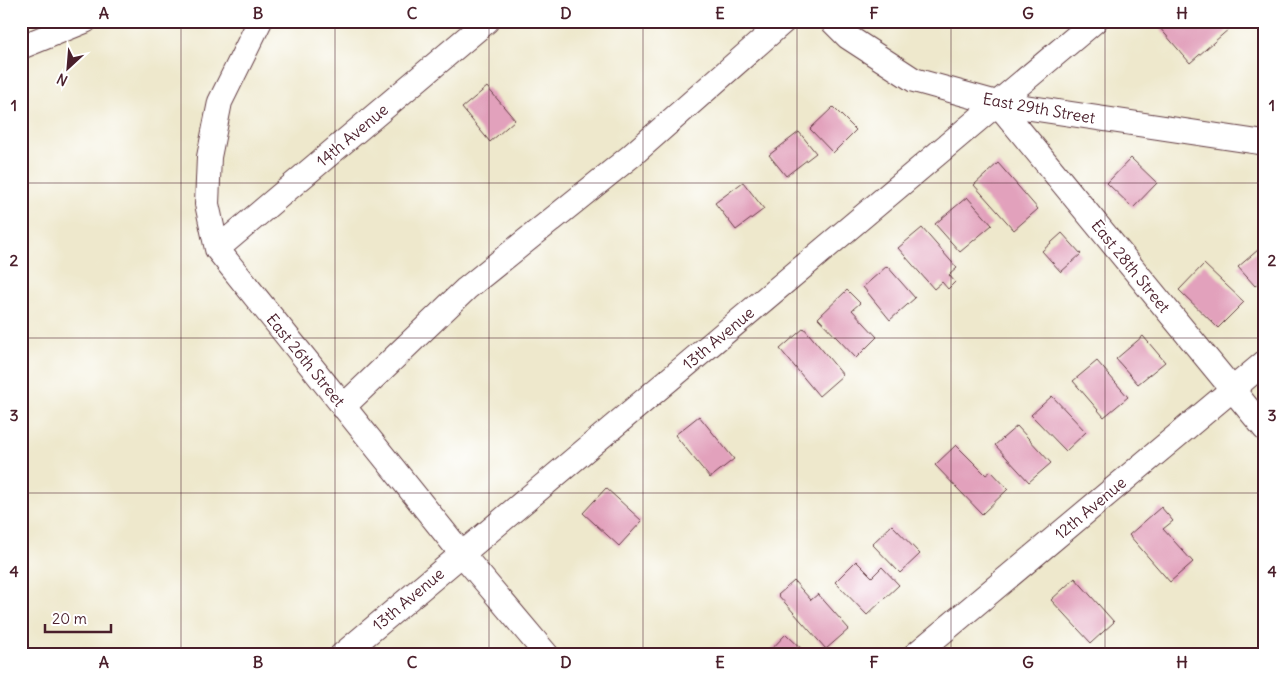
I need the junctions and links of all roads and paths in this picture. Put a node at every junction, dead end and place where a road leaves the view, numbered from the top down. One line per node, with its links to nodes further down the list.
1 (46, 21): 8 (street)
2 (85, 21): 8 (street)
3 (260, 21): 11 (street, East 26th Street)
4 (487, 21): 11 (street, 14th Avenue)
5 (784, 21): 14 (street)
6 (832, 21): 9 (street, East 29th Street)
7 (1095, 21): 9 (street, 13th Avenue)
8 (25, 43)
9 (997, 103): 10 (street, East 29th Street); 13 (street, East 28th Street); 16 (street, 13th Avenue)
10 (1265, 143)
11 (217, 249): 14 (street, East 26th Street)
12 (1265, 362): 13 (street, 12th Avenue)
13 (1232, 390): 15 (street, East 28th Street); 19 (street, 12th Avenue)
14 (343, 406): 16 (street, East 26th Street)
15 (1265, 429)
16 (462, 554): 17 (street, 13th Avenue); 18 (street, East 26th Street)
17 (342, 655)
18 (548, 655)
19 (915, 655)

